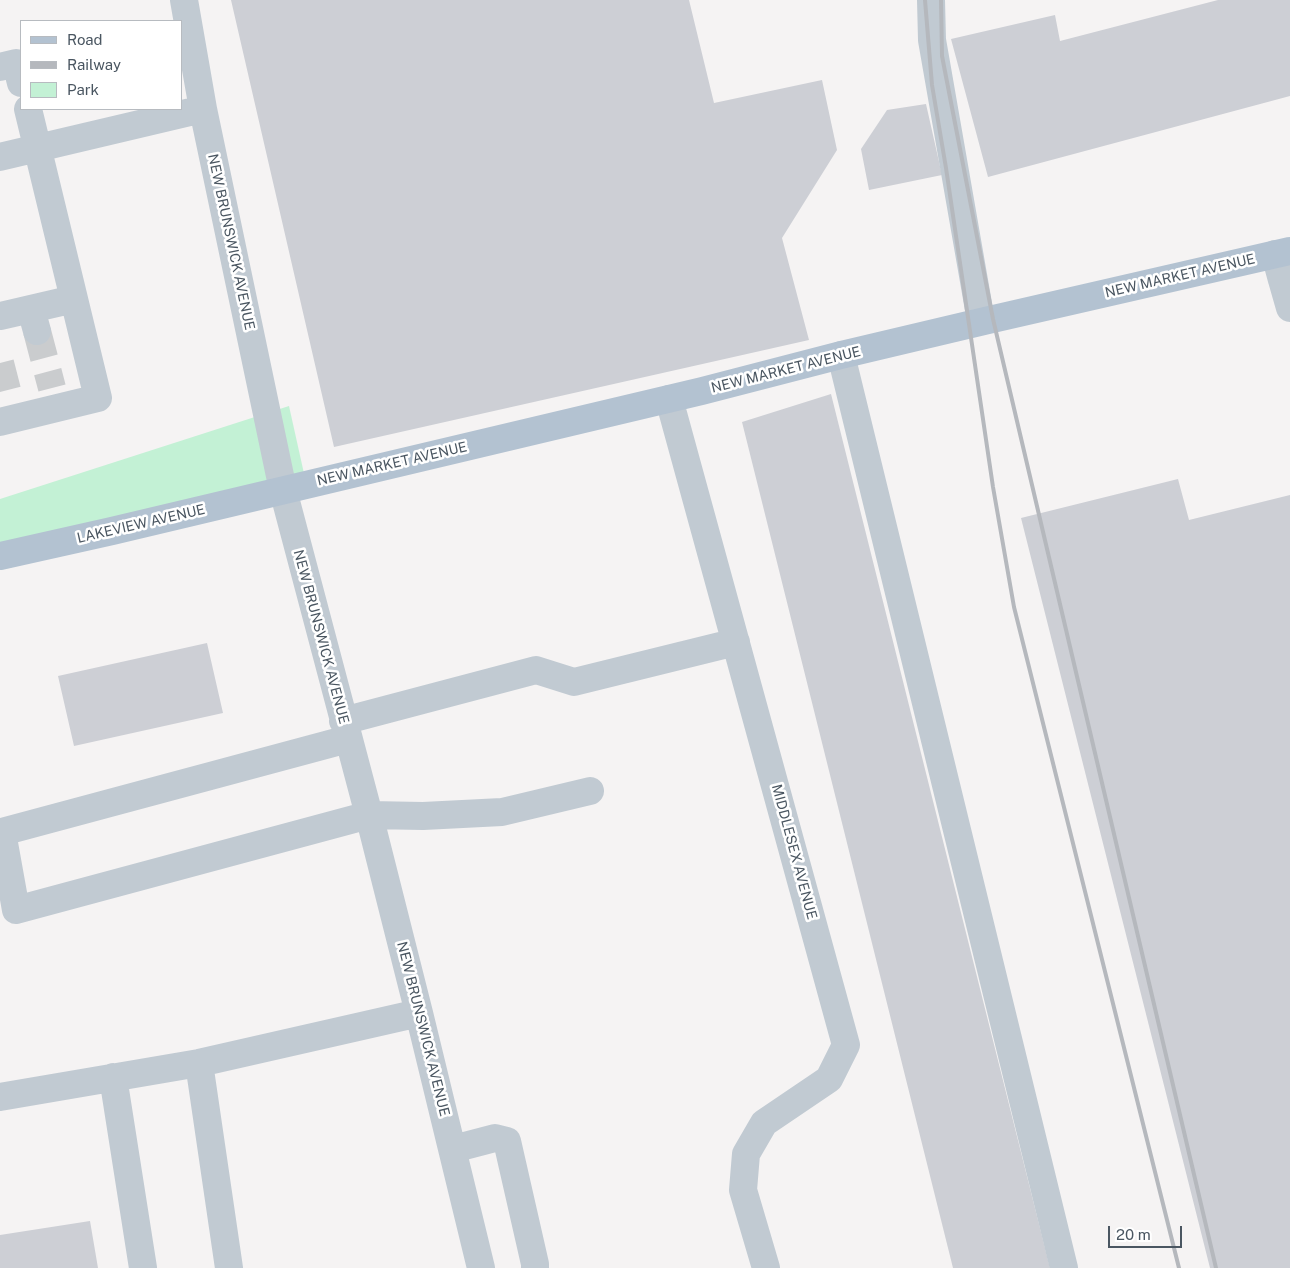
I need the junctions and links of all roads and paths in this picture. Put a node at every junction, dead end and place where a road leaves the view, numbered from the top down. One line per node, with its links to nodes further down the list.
1 (184, 0): 5 (street, NEW BRUNSWICK AVENUE)
2 (931, 0): 13 (street)
3 (0, 67): 4 (street)
4 (20, 80)
5 (203, 109): 7 (street); 17 (street, NEW BRUNSWICK AVENUE)
6 (28, 110): 7 (street)
7 (38, 148): 8 (street); 10 (street)
8 (0, 157)
9 (1284, 266): 11 (street); 13 (main road, NEW MARKET AVENUE)
10 (74, 298): 12 (street); 16 (street)
11 (1290, 308)
12 (0, 316)
13 (981, 321): 14 (main road, NEW MARKET AVENUE)
14 (842, 355): 15 (main road, NEW MARKET AVENUE); 33 (street)
15 (669, 399): 17 (main road, NEW MARKET AVENUE); 19 (street, MIDDLESEX AVENUE)
16 (8, 413)
17 (283, 490): 18 (main road, LAKEVIEW AVENUE); 20 (street, NEW BRUNSWICK AVENUE)
18 (0, 556)
19 (736, 642): 20 (street); 32 (street, MIDDLESEX AVENUE)
20 (345, 730): 22 (street, NEW BRUNSWICK AVENUE); 22 (street)
21 (590, 791): 22 (street)
22 (369, 816): 23 (street, NEW BRUNSWICK AVENUE)
23 (419, 1013): 24 (street); 27 (street, NEW BRUNSWICK AVENUE)
24 (198, 1063): 25 (street); 29 (street)
25 (113, 1077): 26 (street); 28 (street)
26 (0, 1097)
27 (453, 1149): 30 (street, NEW BRUNSWICK AVENUE); 31 (street)
28 (143, 1268)
29 (228, 1268)
30 (481, 1268)
31 (535, 1268)
32 (766, 1268)
33 (1064, 1268)

